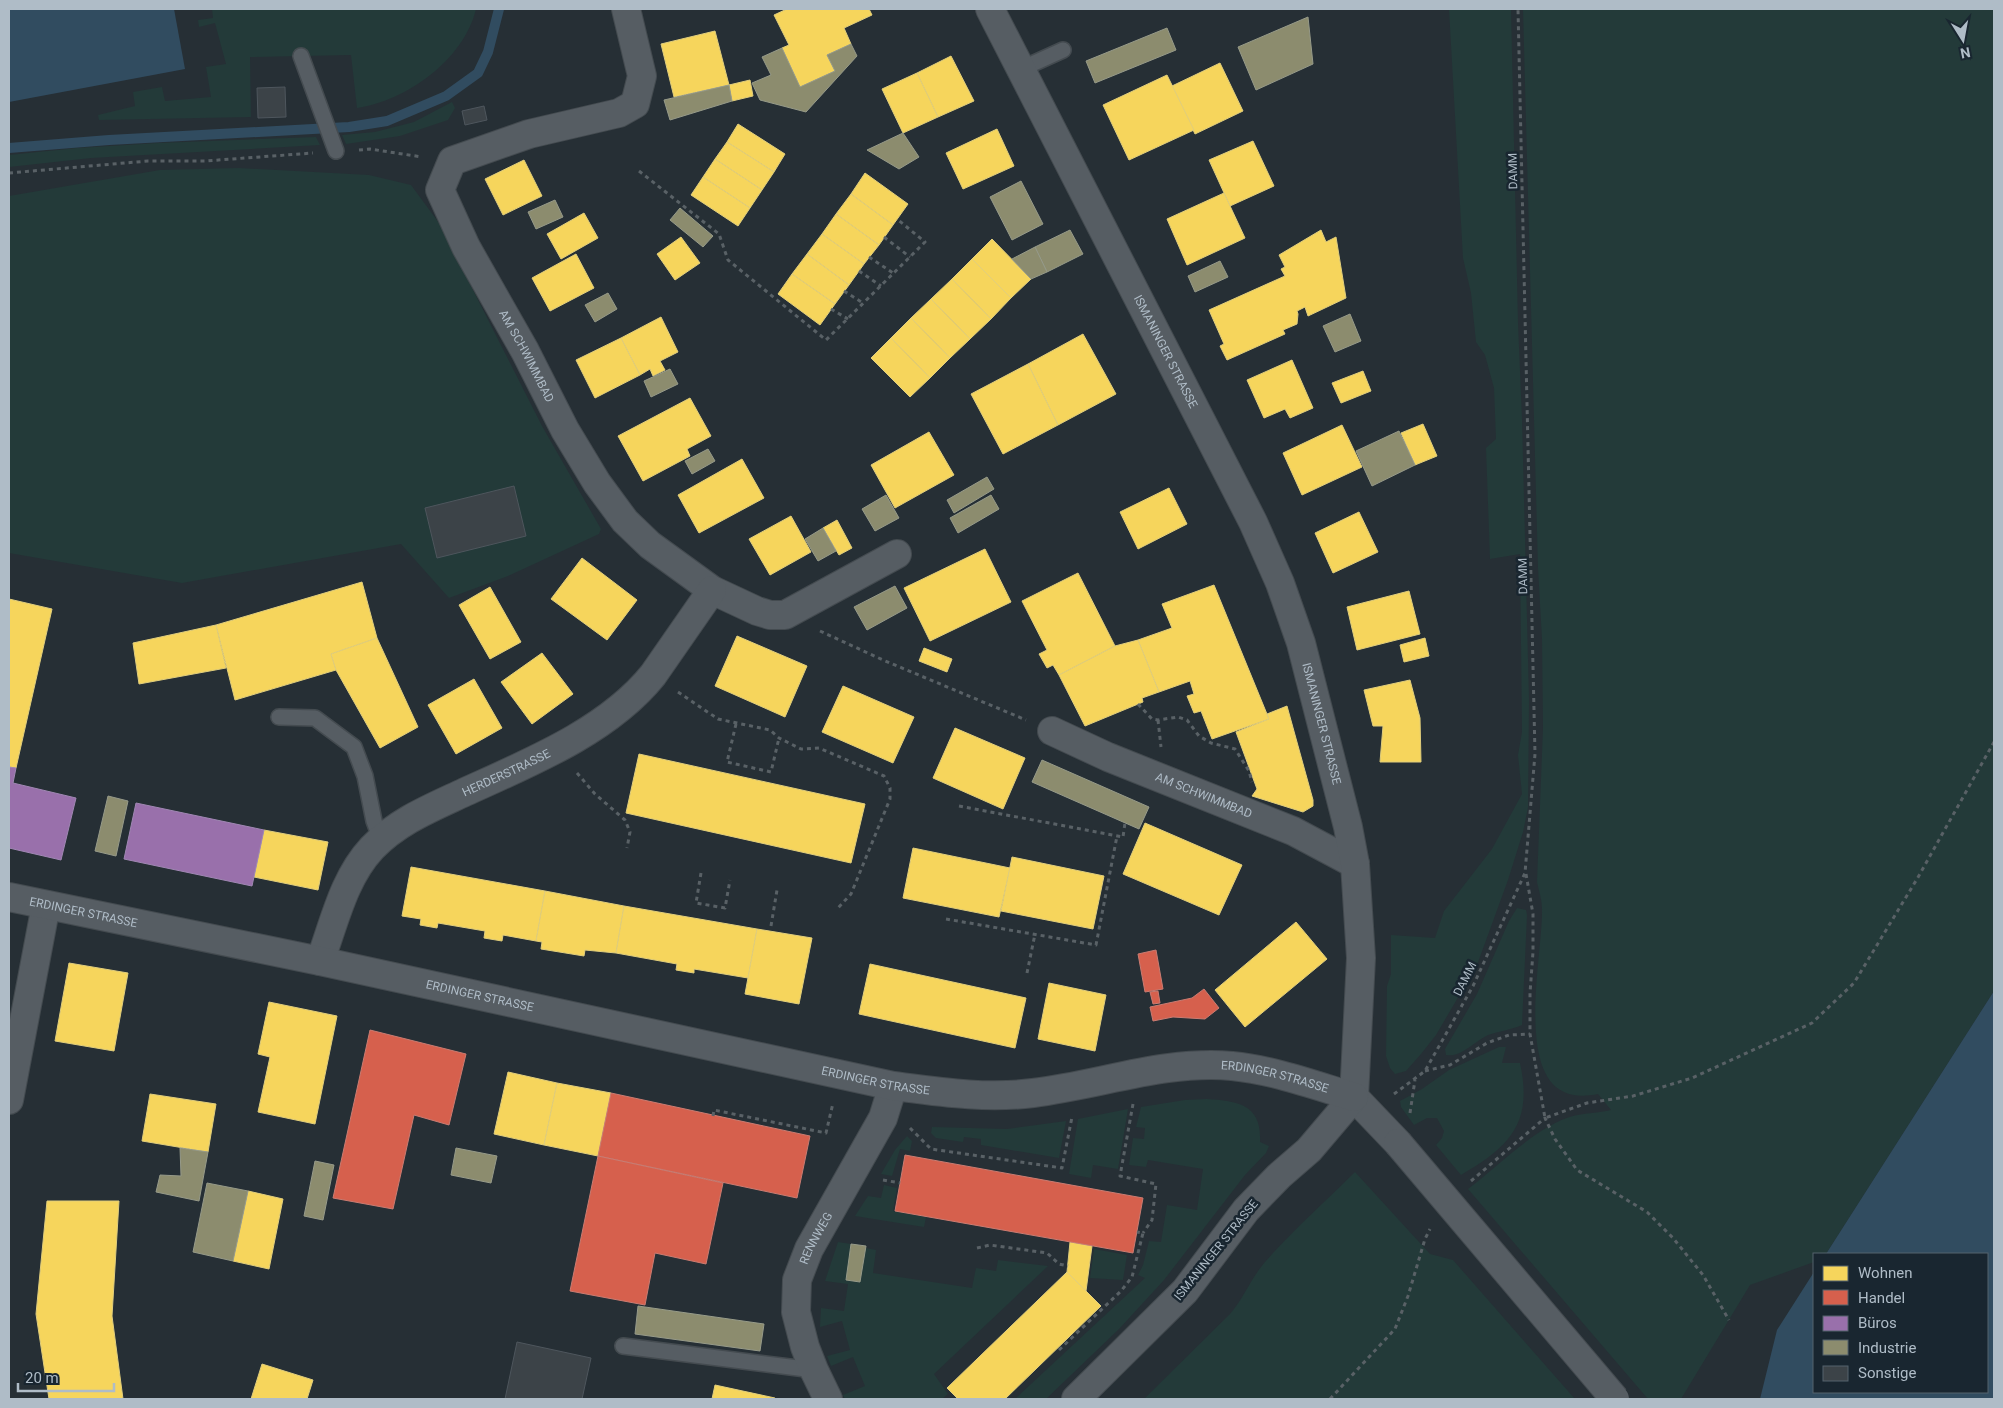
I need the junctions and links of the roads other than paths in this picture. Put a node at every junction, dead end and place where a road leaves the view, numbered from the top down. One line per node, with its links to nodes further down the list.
1 (626, 9): 8 (street, AM SCHWIMMBAD)
2 (990, 9): 5 (street, ISMANINGER STRASSE)
3 (1063, 50): 5 (lane)
4 (301, 56): 6 (lane)
5 (1021, 69): 12 (street, ISMANINGER STRASSE)
6 (335, 148)
7 (897, 554): 8 (street, AM SCHWIMMBAD)
8 (712, 590): 11 (street, HERDERSTRASSE)
9 (279, 717): 11 (lane)
10 (1052, 731): 12 (street, AM SCHWIMMBAD)
11 (381, 840): 15 (street, HERDERSTRASSE)
12 (1354, 864): 17 (street, ISMANINGER STRASSE)
13 (9, 897): 14 (street, ERDINGER STRASSE)
14 (46, 905): 15 (street, ERDINGER STRASSE); 18 (street)
15 (320, 962): 16 (street, ERDINGER STRASSE)
16 (893, 1086): 17 (street, ERDINGER STRASSE); 20 (street, RENNWEG)
17 (1354, 1097): 22 (street, ISMANINGER STRASSE); 23 (street, ERDINGER STRASSE, bridge)
18 (9, 1100)
19 (623, 1346): 20 (lane)
20 (814, 1370): 21 (street, RENNWEG)
21 (828, 1399)
22 (1076, 1399)
23 (1615, 1399)

